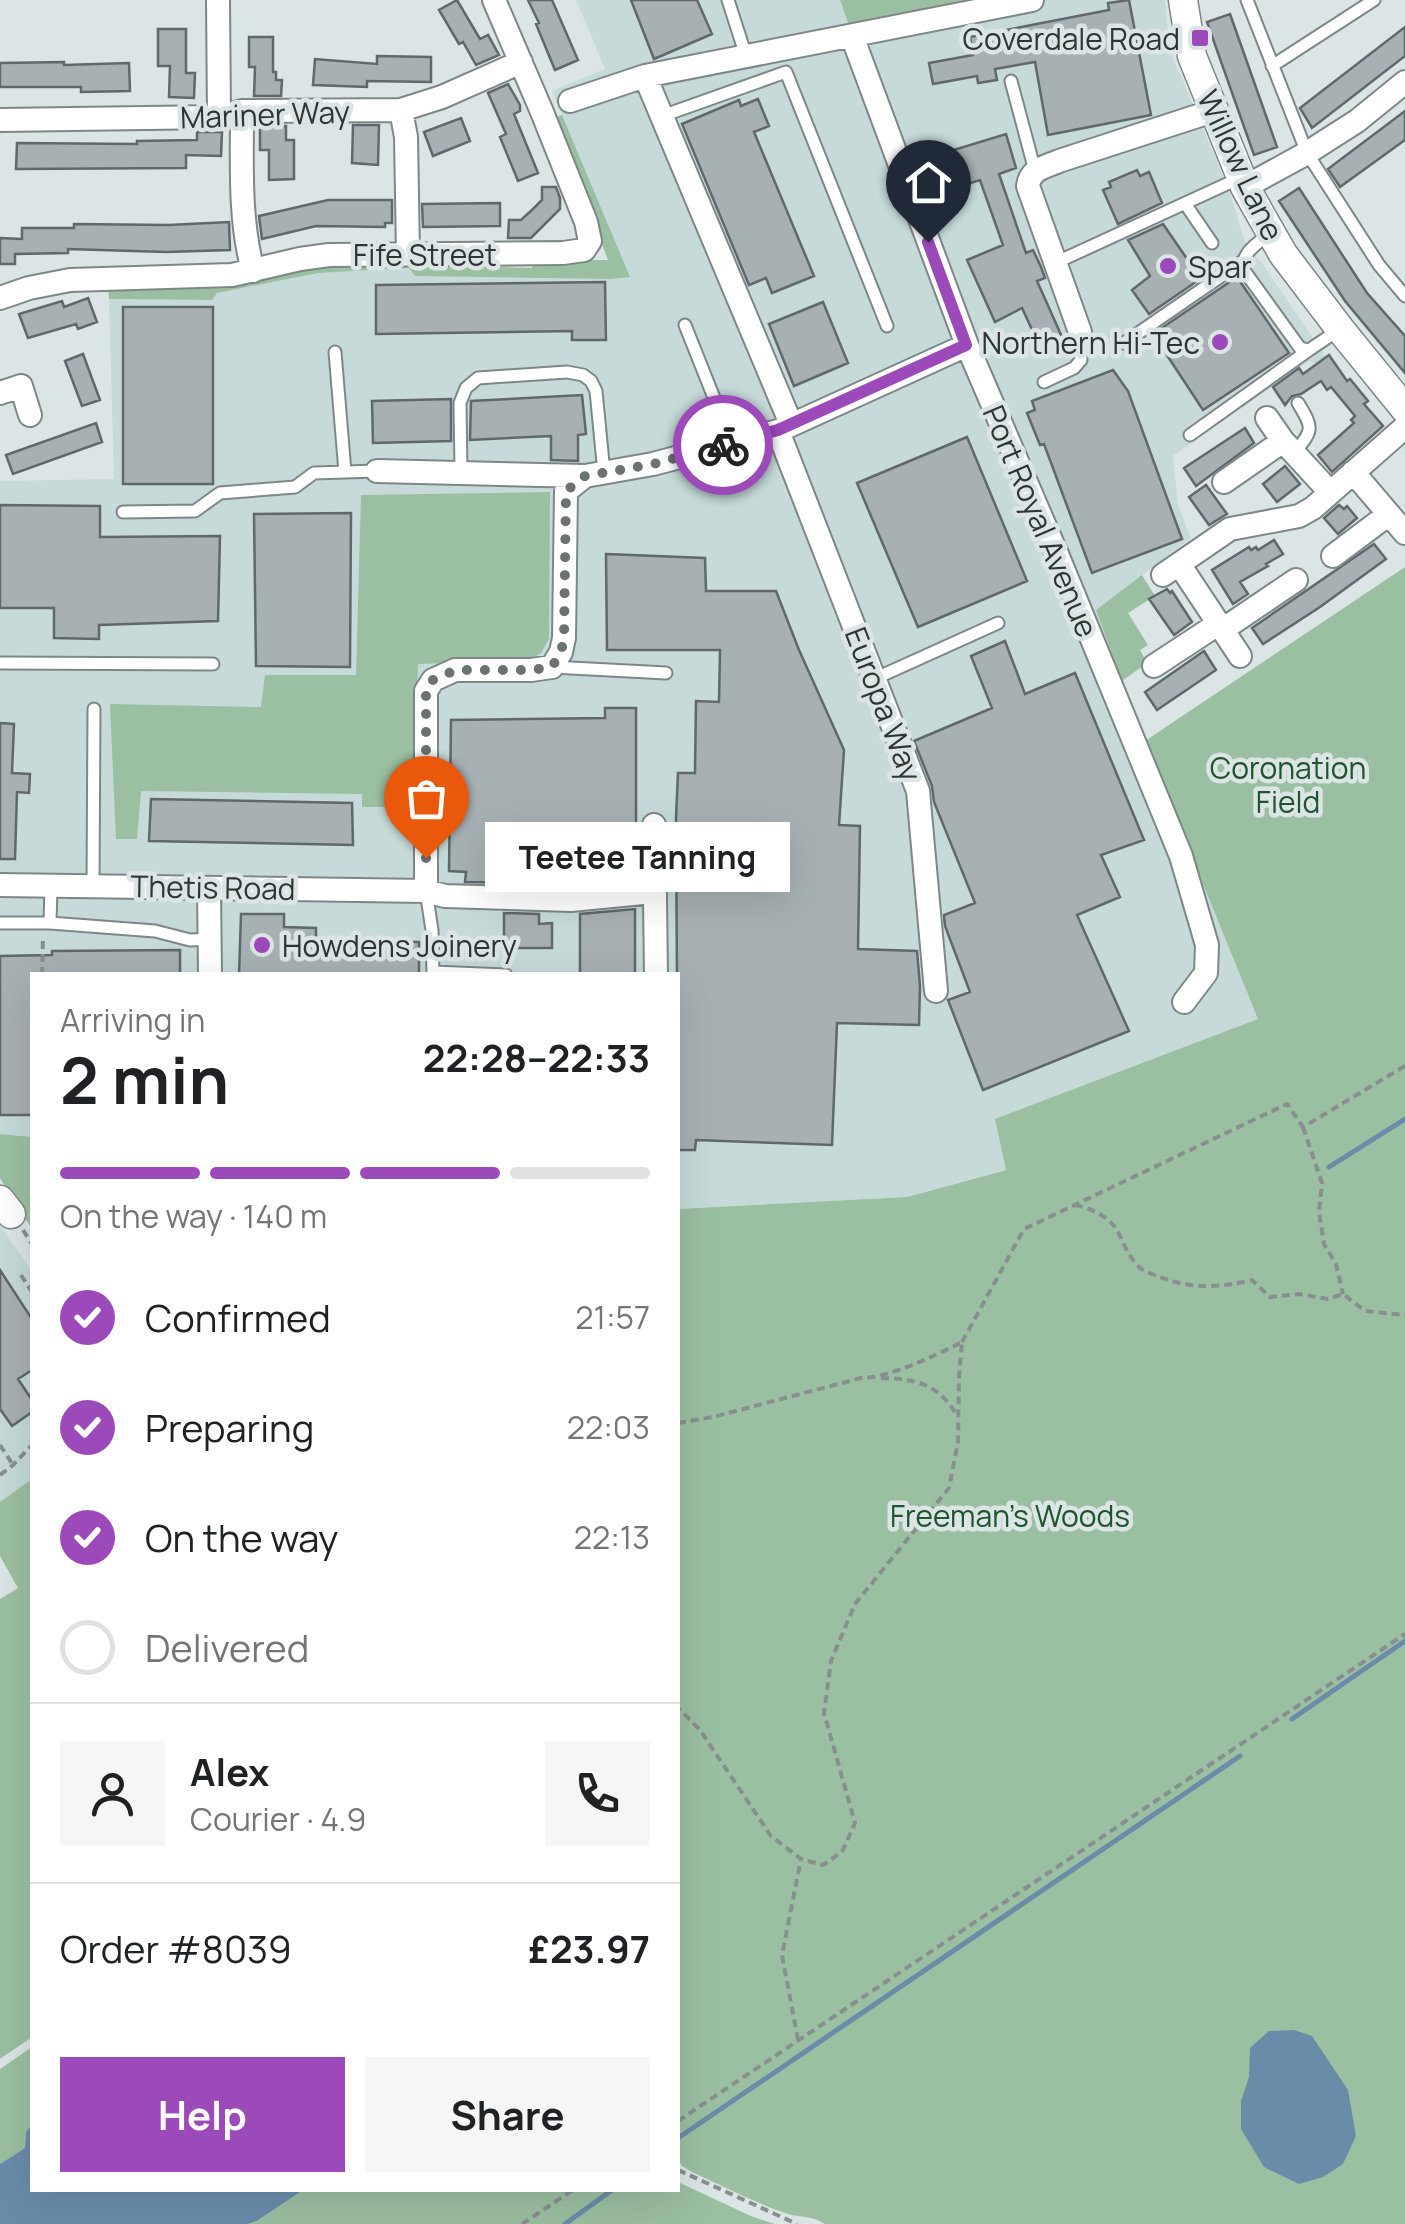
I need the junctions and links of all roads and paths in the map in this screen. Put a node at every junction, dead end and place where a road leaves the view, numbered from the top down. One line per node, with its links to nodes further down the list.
1 (218, 0): 20 (street)
2 (494, 0): 10 (street, Fife Street)
3 (728, 0): 9 (lane)
4 (1032, 0): 8 (street)
5 (1247, 0): 11 (lane)
6 (1374, 0): 11 (lane)
7 (1185, 1): 17 (street, Willow Lane)
8 (852, 36): 9 (street); 39 (street, Port Royal Avenue)
9 (746, 56): 12 (street)
10 (521, 62): 16 (street, Mariner Way); 28 (street, Fife Street)
11 (1272, 66): 22 (lane)
12 (645, 76): 15 (street); 19 (street, Europa Way)
13 (1012, 82): 23 (lane)
14 (1405, 82): 22 (street)
15 (570, 102)
16 (402, 110): 18 (street, Mariner Way); 28 (street)
17 (1212, 110): 23 (street); 24 (street, Willow Lane)
18 (242, 111): 20 (street, Mariner Way); 31 (street)
19 (662, 116): 35 (lane); 48 (street, Europa Way)
20 (219, 117): 21 (street, Mariner Way)
21 (0, 120)
22 (1307, 153): 24 (street); 32 (lane)
23 (1035, 171): 30 (street)
24 (1244, 182): 25 (lane); 26 (street, Willow Lane)
25 (1186, 204): 27 (lane); 30 (lane)
26 (1270, 233): 29 (lane); 36 (street, Willow Lane)
27 (1212, 243)
28 (408, 254): 31 (street, Fife Street)
29 (1242, 260): 38 (lane); 40 (lane)
30 (1056, 263): 37 (street)
31 (252, 271): 33 (street, Fife Street)
32 (1405, 296)
33 (0, 298)
34 (684, 325): 51 (lane)
35 (887, 326)
36 (1340, 330): 40 (lane); 45 (street, Willow Lane)
37 (1080, 332): 42 (lane)
38 (1124, 342)
39 (966, 345): 48 (street); 90 (street, Port Royal Avenue)
40 (1309, 350): 50 (lane)
41 (335, 352): 54 (lane)
42 (1044, 382)
43 (0, 393): 46 (street)
44 (1298, 403): 52 (lane)
45 (1405, 409)
46 (30, 415)
47 (1266, 418): 52 (street)
48 (784, 427): 51 (street); 73 (street, Europa Way)
49 (1405, 427): 55 (street)
50 (1190, 435)
51 (732, 443): 57 (street)
52 (1289, 447): 58 (street); 59 (street)
53 (377, 471): 54 (lane); 56 (street)
54 (345, 472): 60 (lane)
55 (1353, 472): 59 (street); 61 (street)
56 (461, 473): 57 (street); 57 (lane)
57 (594, 474): 71 (street)
58 (1224, 482)
59 (1330, 492): 66 (street)
60 (123, 512)
61 (1388, 514): 62 (street); 63 (street)
62 (1405, 533)
63 (1333, 556)
64 (1296, 580): 66 (street)
65 (998, 623): 73 (lane)
66 (1220, 627): 67 (street); 70 (street)
67 (1240, 656)
68 (0, 663): 69 (lane)
69 (214, 664)
70 (1154, 666)
71 (552, 667): 72 (lane); 80 (street)
72 (666, 673)
73 (874, 679): 89 (street, Europa Way)
74 (94, 708): 78 (lane)
75 (654, 825): 81 (street)
76 (0, 885): 77 (street, Thetis Road)
77 (51, 886): 78 (street, Thetis Road); 83 (lane)
78 (93, 886): 79 (street, Thetis Road)
79 (210, 889): 80 (street, Thetis Road); 84 (street)
80 (426, 891): 81 (street, Thetis Road); 87 (lane)
81 (654, 892): 88 (street)
82 (0, 923): 83 (lane)
83 (46, 923): 84 (lane); 85 (path)
84 (211, 939): 86 (street)
85 (42, 972)
86 (210, 972)
87 (433, 972)
88 (656, 972)
89 (936, 991)
90 (1184, 1002)
91 (1405, 1066): 92 (path)
92 (1303, 1127): 93 (path); 96 (path)
93 (1075, 1205): 96 (path); 98 (path)
94 (21, 1275): 95 (path)
95 (30, 1289)
96 (1343, 1294): 97 (path)
97 (1405, 1315)
98 (962, 1342): 99 (path); 100 (path)
99 (876, 1378): 100 (path); 101 (path)
100 (958, 1417): 108 (path)
101 (680, 1422)
102 (0, 1445): 104 (path)
103 (30, 1447): 104 (path)
104 (14, 1465): 105 (path)
105 (0, 1475)
106 (1405, 1634): 109 (path)
107 (680, 1710): 108 (path)
108 (801, 1859): 109 (path)
109 (798, 2040): 110 (path)
110 (680, 2119)
111 (680, 2171): 114 (path)
112 (570, 2192): 113 (path)
113 (522, 2224)
114 (797, 2224)

